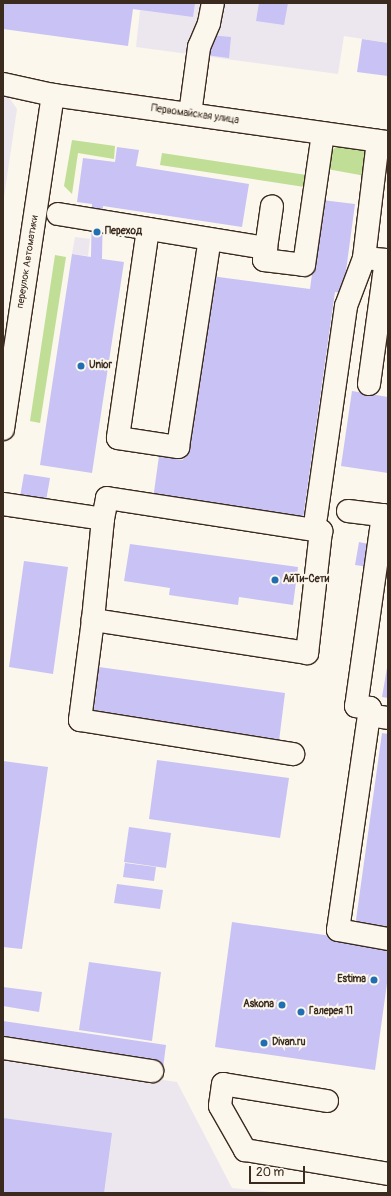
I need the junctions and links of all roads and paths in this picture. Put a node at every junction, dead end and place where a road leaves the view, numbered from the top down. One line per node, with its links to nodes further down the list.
1 (213, 3): 4 (street)
2 (3, 84): 3 (street, Первомайская улица)
3 (53, 95): 4 (street, Первомайская улица); 14 (street, переулок Автоматики)
4 (190, 114): 5 (street, Первомайская улица)
5 (323, 133): 6 (street, Первомайская улица); 11 (street)
6 (383, 141): 12 (street)
7 (272, 206): 11 (street)
8 (58, 214): 9 (street)
9 (148, 229): 10 (street); 10 (street)
10 (210, 239): 11 (street)
11 (266, 248)
12 (364, 258): 13 (street); 17 (street)
13 (369, 384)
14 (3, 429)
15 (3, 504): 18 (street)
16 (348, 511): 20 (street)
17 (316, 517)
18 (103, 519): 19 (street); 19 (street)
19 (94, 620): 21 (street)
20 (378, 717): 22 (street)
21 (293, 754)
22 (388, 939)
23 (3, 1048): 24 (street)
24 (152, 1071)
25 (327, 1101): 26 (street)
26 (388, 1174)

